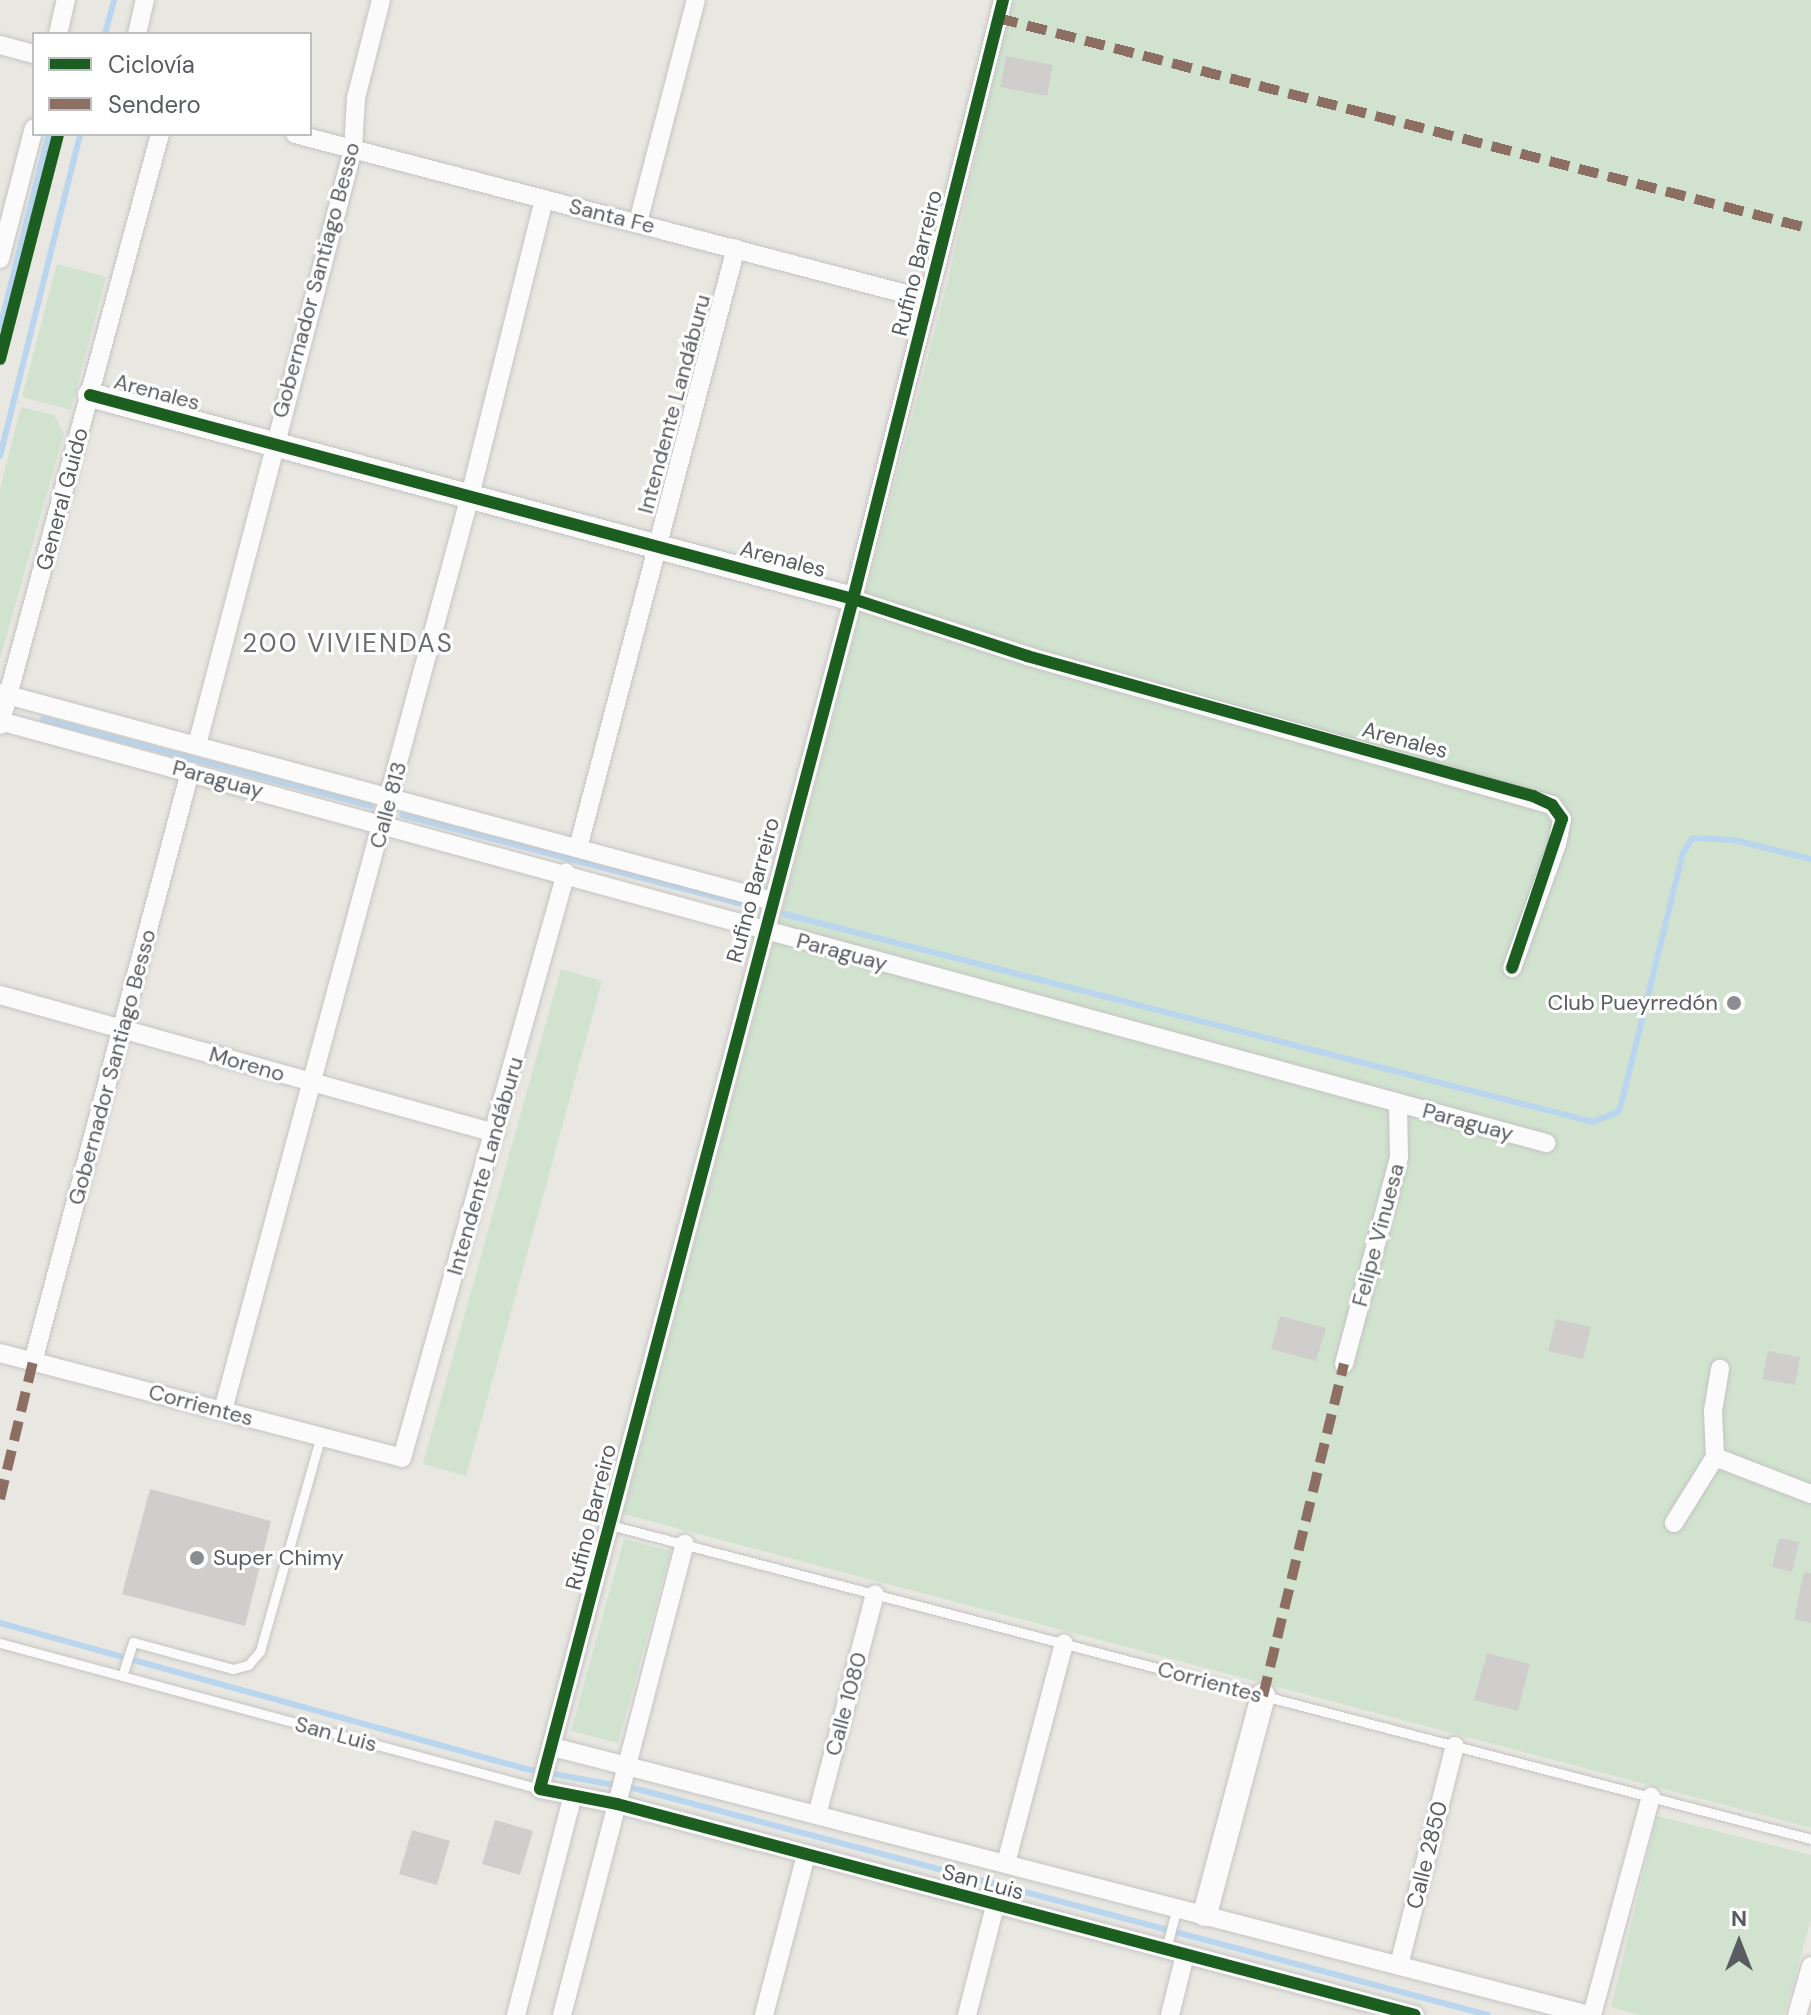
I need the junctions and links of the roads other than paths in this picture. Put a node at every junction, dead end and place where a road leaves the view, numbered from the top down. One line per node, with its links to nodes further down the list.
1 (66, 0): 6 (street)
2 (145, 0): 7 (street)
3 (381, 0): 13 (street, Gobernador Santiago Besso)
4 (696, 0): 15 (street)
5 (1003, 0): 18 (street, Rufino Barreiro)
6 (58, 32)
7 (137, 32)
8 (0, 45): 9 (street)
9 (32, 53)
10 (32, 136): 17 (street)
11 (159, 136): 19 (street, General Guido)
12 (303, 136): 13 (street, Santa Fe)
13 (353, 149): 14 (street, Santa Fe); 20 (street, Gobernador Santiago Besso)
14 (544, 199): 15 (street, Santa Fe); 21 (street, Calle 813)
15 (638, 222): 16 (street, Santa Fe)
16 (736, 248): 18 (street, Santa Fe); 22 (street, Intendente Landáburu)
17 (0, 259)
18 (929, 300): 23 (street, Rufino Barreiro)
19 (90, 395): 20 (street, Arenales); 24 (street, General Guido)
20 (273, 444): 21 (street, Arenales); 26 (street, Gobernador Santiago Besso)
21 (470, 496): 22 (street, Arenales); 28 (street, Calle 813)
22 (658, 546): 23 (street, Arenales); 30 (street, Intendente Landáburu)
23 (853, 599): 32 (street, Rufino Barreiro); 34 (street, Arenales)
24 (4, 694): 25 (street, General Guido); 26 (street, Paraguay)
25 (0, 723): 27 (street, Paraguay)
26 (197, 745): 28 (street, Paraguay)
27 (190, 772): 29 (street, Paraguay); 36 (street, Gobernador Santiago Besso)
28 (390, 798): 29 (street, Calle 813); 30 (street, Paraguay)
29 (383, 824): 31 (street, Paraguay); 37 (street, Calle 813)
30 (578, 848): 32 (street, Paraguay)
31 (566, 873): 33 (street, Paraguay); 39 (street, Intendente Landáburu)
32 (769, 900): 33 (street, Rufino Barreiro)
33 (763, 930): 38 (street, Paraguay); 51 (street, Rufino Barreiro)
34 (1512, 968)
35 (0, 995): 36 (street, Moreno)
36 (122, 1029): 37 (street, Moreno); 42 (street, Gobernador Santiago Besso)
37 (311, 1082): 39 (street, Moreno); 45 (street, Calle 813)
38 (1398, 1104): 40 (street, Paraguay); 43 (street, Felipe Vinuesa)
39 (495, 1133): 48 (street, Intendente Landáburu)
40 (1546, 1143)
41 (0, 1353): 42 (street, Corrientes)
42 (33, 1362): 45 (street, Corrientes)
43 (1344, 1364)
44 (1720, 1369): 47 (street)
45 (223, 1410): 46 (street, Corrientes)
46 (321, 1436): 48 (street, Corrientes); 56 (lane)
47 (1715, 1457): 49 (street); 50 (street)
48 (402, 1458)
49 (1811, 1494)
50 (1674, 1523)
51 (610, 1525): 52 (lane, Corrientes); 59 (street, Rufino Barreiro)
52 (685, 1544): 53 (lane, Corrientes); 60 (street)
53 (875, 1594): 55 (lane, Corrientes); 65 (street, Calle 1080)
54 (0, 1643): 56 (lane, San Luis)
55 (1064, 1644): 57 (lane, Corrientes); 68 (street)
56 (122, 1676): 61 (lane, San Luis)
57 (1263, 1696): 58 (lane, Corrientes); 71 (street)
58 (1455, 1746): 62 (lane, Corrientes); 74 (street, Calle 2850)
59 (553, 1747): 60 (street, San Luis); 61 (street, Rufino Barreiro)
60 (628, 1766): 64 (street); 65 (street, San Luis)
61 (540, 1789): 63 (street, San Luis)
62 (1651, 1797): 66 (lane, Corrientes); 83 (street)
63 (572, 1798): 64 (street, San Luis); 77 (street)
64 (617, 1804): 67 (street, San Luis); 78 (street)
65 (817, 1815): 68 (street, San Luis)
66 (1811, 1839)
67 (806, 1855): 69 (street, San Luis); 79 (street)
68 (1006, 1863): 70 (street, San Luis)
69 (995, 1906): 72 (street, San Luis); 80 (street)
70 (1177, 1907): 71 (street, San Luis); 72 (lane)
71 (1205, 1914): 74 (street, San Luis)
72 (1166, 1949): 73 (street, San Luis)
73 (1185, 1955): 76 (street, San Luis); 81 (street)
74 (1399, 1965): 83 (street, San Luis)
75 (1811, 1966): 84 (street)
76 (1382, 2011): 82 (street, San Luis)
77 (516, 2015)
78 (562, 2015)
79 (764, 2015)
80 (967, 2015)
81 (1170, 2015)
82 (1415, 2015)
83 (1590, 2015)
84 (1797, 2015)

